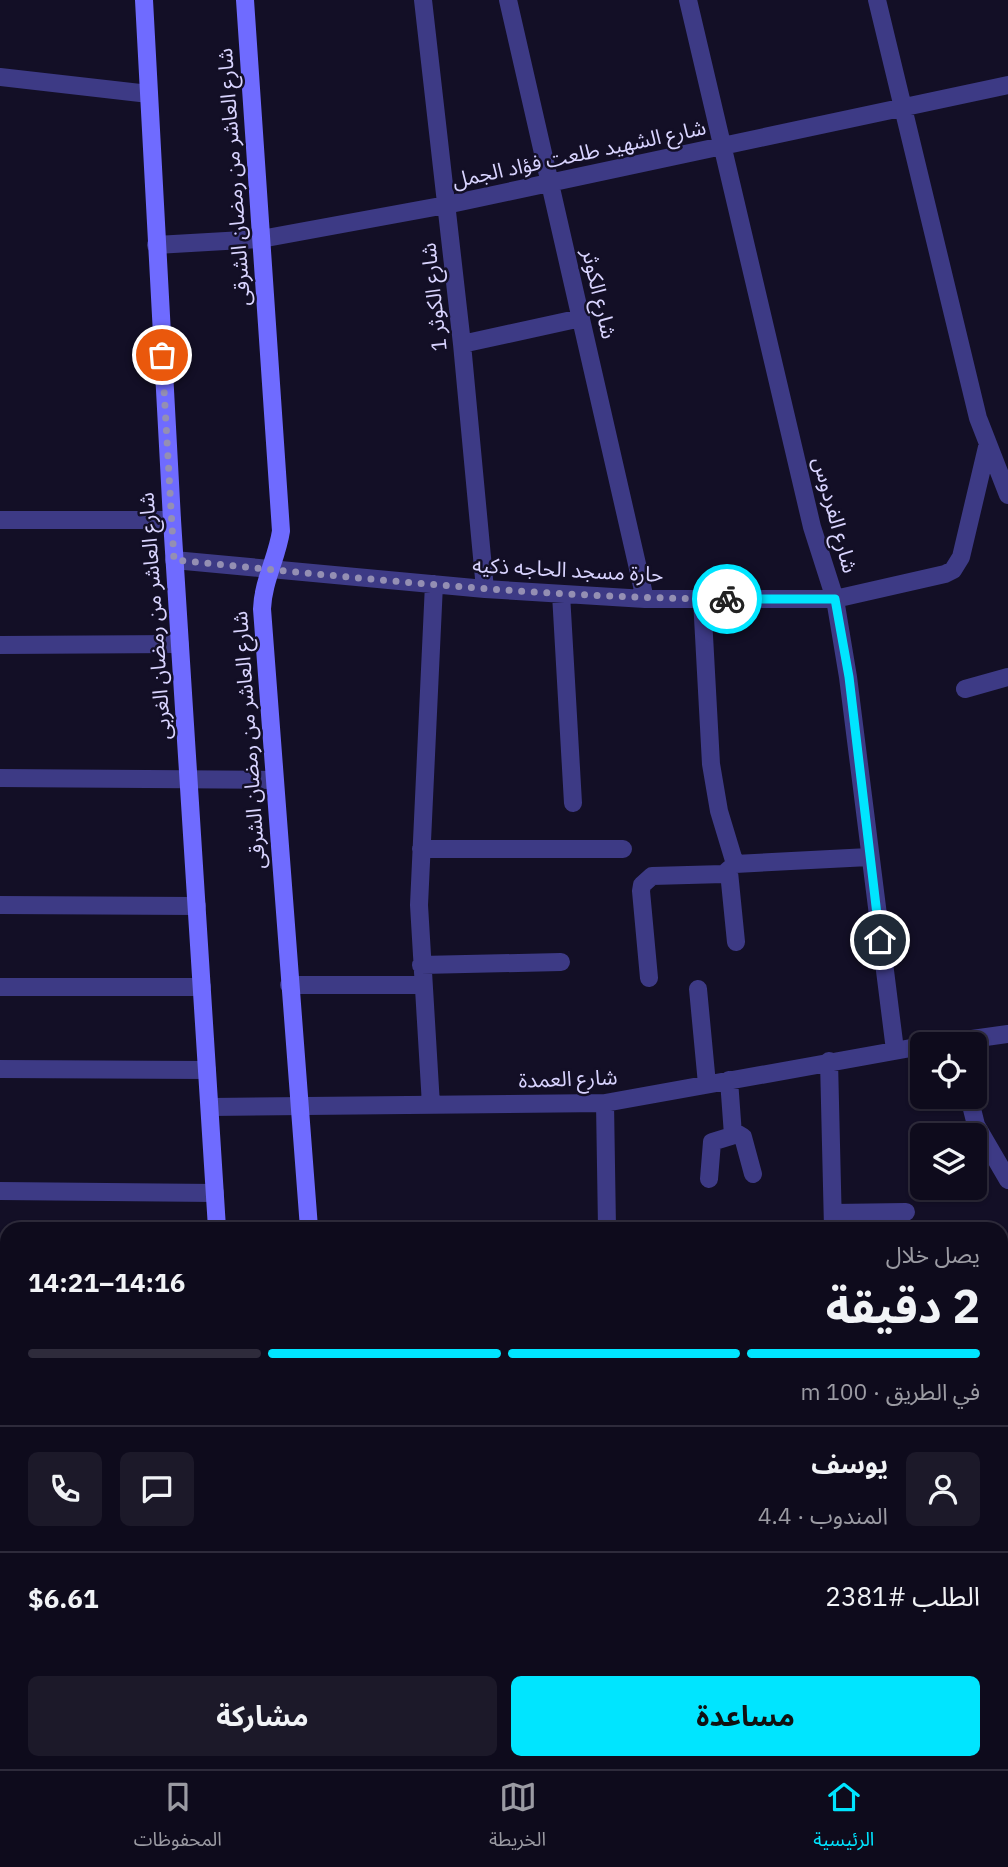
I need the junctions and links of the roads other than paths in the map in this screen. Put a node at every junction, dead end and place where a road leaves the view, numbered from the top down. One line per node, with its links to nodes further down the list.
1 (144, 0): 9 (street, شارع العاشر من رمضان الغربى)
2 (245, 0): 14 (street, شارع العاشر من رمضان الشرقى)
3 (423, 0): 13 (street, شارع الكوثر 1)
4 (508, 0): 12 (street, شارع الكوثر)
5 (688, 0): 11 (street, شارع الفردوس)
6 (877, 0): 10 (street)
7 (0, 77): 9 (street)
8 (1008, 85): 10 (street, شارع الشهيد طلعت فؤاد الجمل)
9 (149, 94): 15 (street, شارع العاشر من رمضان الغربى)
10 (903, 108): 11 (street, شارع الشهيد طلعت فؤاد الجمل); 18 (street)
11 (723, 147): 12 (street, شارع الشهيد طلعت فؤاد الجمل); 29 (street, شارع الفردوس)
12 (550, 184): 13 (street, شارع الشهيد طلعت فؤاد الجمل); 16 (street, شارع الكوثر)
13 (446, 205): 14 (street, شارع الشهيد طلعت فؤاد الجمل); 17 (street, شارع الكوثر 1)
14 (261, 239): 15 (street, شارع الشهيد طلعت فؤاد الجمل); 23 (street, شارع العاشر من رمضان الشرقى)
15 (156, 245): 21 (street, شارع العاشر من رمضان الغربى)
16 (581, 318): 17 (street); 27 (street, شارع الكوثر)
17 (462, 344): 25 (street, شارع الكوثر 1)
18 (987, 447): 19 (street); 29 (street, حارة مسجد الحاجه ذكيه)
19 (1008, 495)
20 (0, 520): 21 (street)
21 (172, 520): 22 (street, شارع العاشر من رمضان الغربى)
22 (174, 560): 23 (street, حارة مسجد الحاجه ذكيه); 30 (street, شارع العاشر من رمضان الغربى)
23 (271, 570): 24 (street, حارة مسجد الحاجه ذكيه); 36 (street, شارع العاشر من رمضان الشرقى)
24 (434, 584): 25 (street, حارة مسجد الحاجه ذكيه); 38 (street)
25 (485, 589): 26 (street, حارة مسجد الحاجه ذكيه)
26 (561, 594): 27 (street, حارة مسجد الحاجه ذكيه); 37 (street)
27 (645, 599): 28 (street, حارة مسجد الحاجه ذكيه)
28 (702, 599): 29 (street, حارة مسجد الحاجه ذكيه); 41 (street)
29 (835, 599): 40 (street, شارع الفردوس)
30 (180, 644): 31 (street); 35 (street, شارع العاشر من رمضان الغربى)
31 (0, 645)
32 (1008, 677): 33 (street)
33 (965, 689)
34 (0, 778): 35 (street)
35 (189, 779): 36 (street); 43 (street, شارع العاشر من رمضان الغربى)
36 (274, 780): 48 (street, شارع العاشر من رمضان الشرقى)
37 (573, 803)
38 (421, 849): 39 (street); 46 (street)
39 (623, 849)
40 (869, 857): 41 (street); 56 (street, شارع الفردوس)
41 (732, 868): 44 (street); 47 (street)
42 (0, 905): 43 (street)
43 (197, 906): 51 (street, شارع العاشر من رمضان الغربى)
44 (736, 942)
45 (561, 962): 46 (street)
46 (421, 965): 49 (street)
47 (649, 978)
48 (289, 985): 49 (street); 65 (street, شارع العاشر من رمضان الشرقى)
49 (422, 985): 63 (street)
50 (0, 987): 51 (street)
51 (202, 987): 59 (street, شارع العاشر من رمضان الغربى)
52 (698, 989): 61 (street)
53 (1008, 1034): 54 (street)
54 (987, 1038)
55 (910, 1048): 56 (street, شارع العمدة)
56 (895, 1050): 57 (street, شارع العمدة)
57 (829, 1061): 60 (street, شارع العمدة); 74 (street)
58 (0, 1069): 59 (street)
59 (207, 1070): 64 (street, شارع العاشر من رمضان الغربى)
60 (729, 1080): 61 (street, شارع العمدة); 67 (street)
61 (707, 1084): 62 (street, شارع العمدة)
62 (605, 1102): 63 (street, شارع العمدة); 77 (street)
63 (431, 1105): 65 (street, شارع العمدة)
64 (210, 1107): 65 (street, شارع العمدة); 72 (street, شارع العاشر من رمضان الغربى)
65 (297, 1107): 76 (street, شارع العاشر من رمضان الشرقى)
66 (972, 1109): 70 (street)
67 (733, 1135): 68 (street); 69 (street)
68 (753, 1174)
69 (709, 1179)
70 (1008, 1180)
71 (0, 1191): 72 (street)
72 (215, 1193): 75 (street, شارع العاشر من رمضان الغربى)
73 (906, 1212): 74 (street)
74 (833, 1221)
75 (217, 1222)
76 (308, 1222)
77 (607, 1222)

